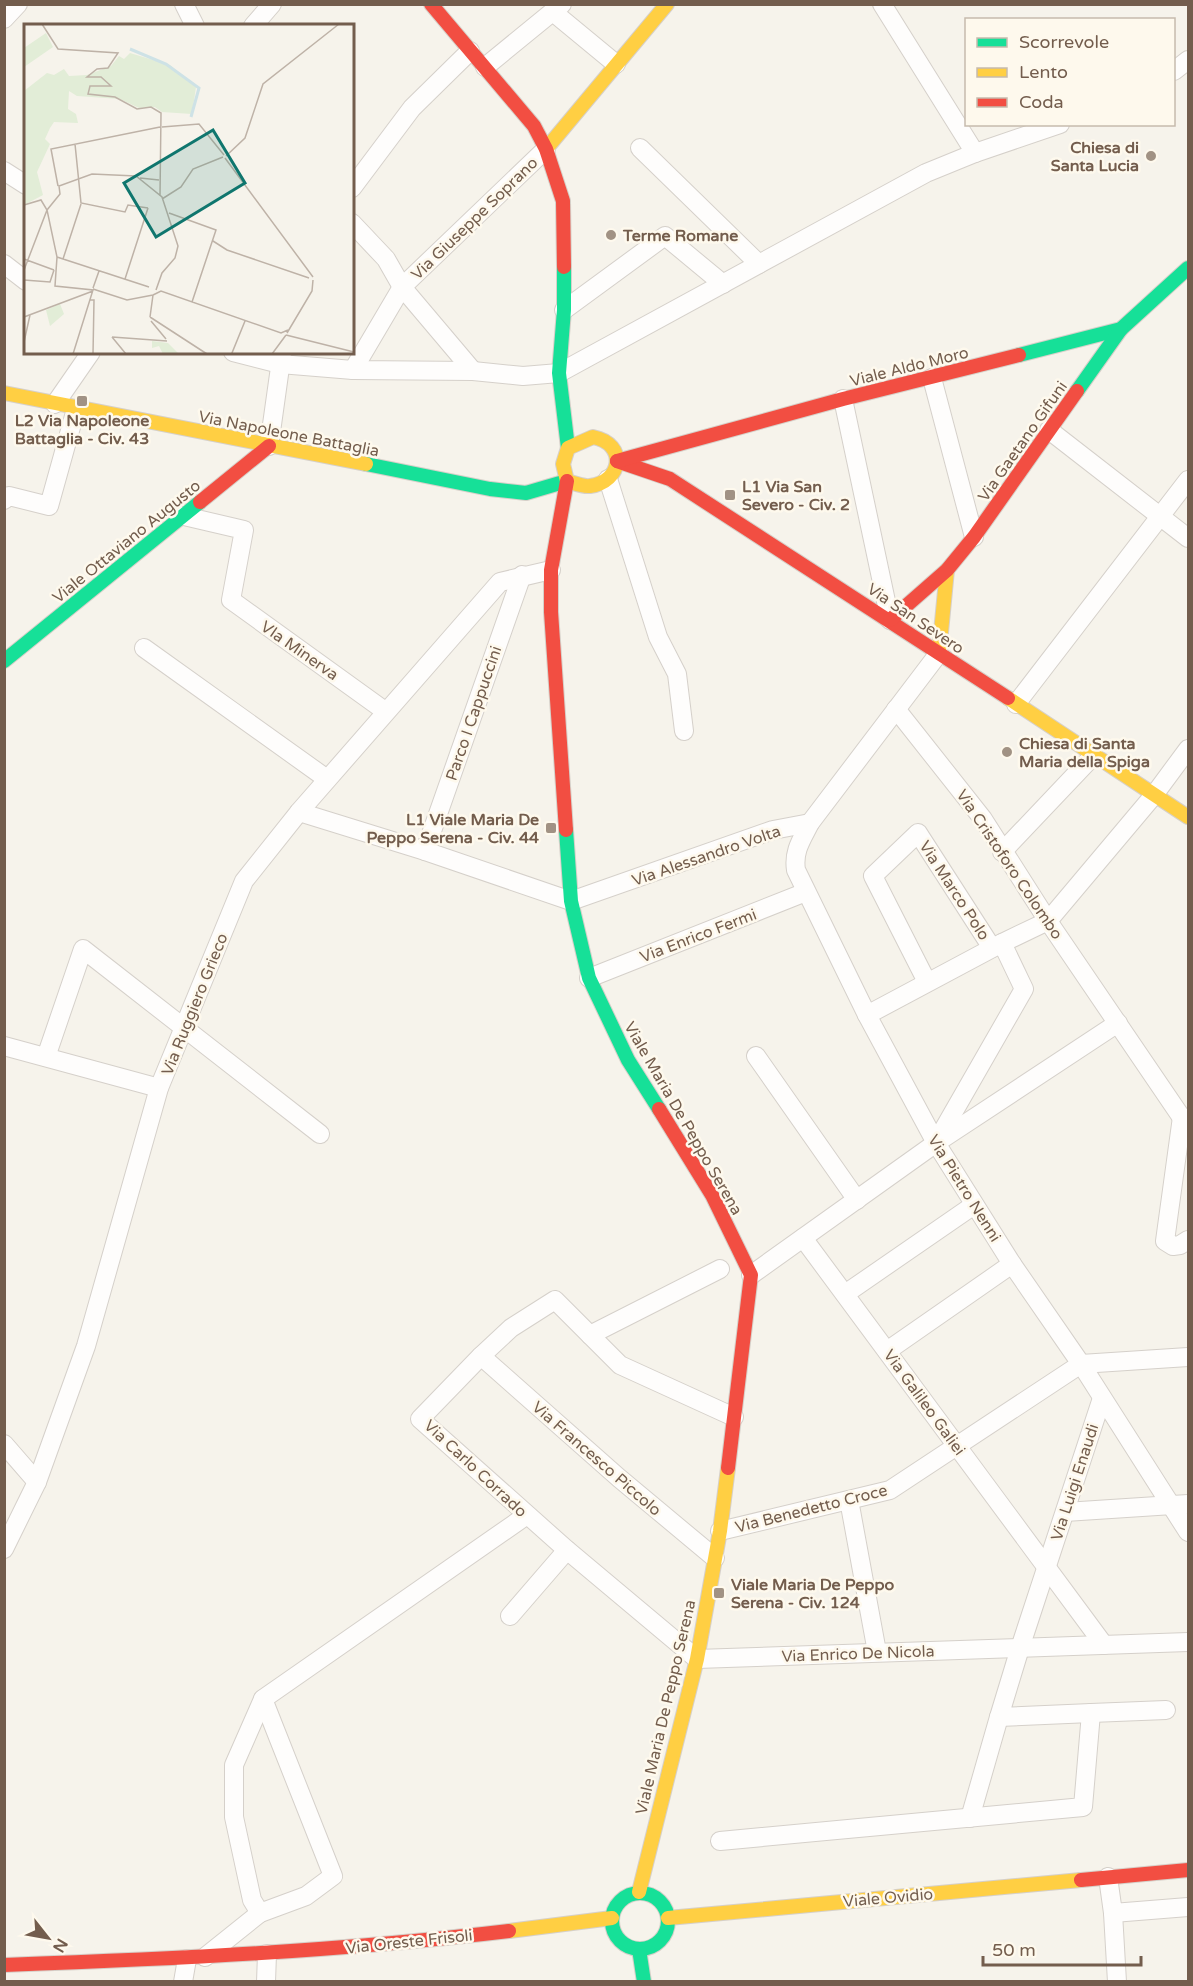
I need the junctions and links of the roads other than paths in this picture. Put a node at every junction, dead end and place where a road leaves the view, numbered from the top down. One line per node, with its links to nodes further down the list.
1 (18, 4): 8 (street)
2 (184, 4): 9 (street)
3 (272, 4): 10 (street)
4 (431, 4): 11 (main road)
5 (667, 4): 13 (main road)
6 (882, 4): 19 (street)
7 (557, 8): 13 (street); 14 (street)
8 (4, 18)
9 (194, 24)
10 (255, 24)
11 (470, 51): 14 (main road); 22 (street)
12 (1188, 60): 15 (street)
13 (616, 64): 18 (main road)
14 (485, 68): 18 (main road)
15 (1175, 70)
16 (1054, 126): 19 (street)
17 (640, 148): 25 (street)
18 (546, 149): 29 (street, Via Giuseppe Soprano); 30 (main road)
19 (975, 153): 25 (street)
20 (4, 171): 21 (street)
21 (24, 184)
22 (354, 185)
23 (354, 225): 29 (street)
24 (4, 264): 27 (street)
25 (759, 264): 28 (street)
26 (1188, 270): 31 (main road, Viale Aldo Moro)
27 (24, 279)
28 (723, 284): 30 (street); 37 (street)
29 (402, 287): 35 (street, Via Giuseppe Soprano); 36 (street)
30 (564, 310): 37 (main road)
31 (1121, 329): 38 (main road, Viale Aldo Moro); 44 (main road, Via Gaetano Gifuni)
32 (90, 354): 41 (street)
33 (249, 354): 34 (street)
34 (281, 358): 35 (street); 46 (street)
35 (346, 370): 36 (street)
36 (473, 371): 37 (street)
37 (559, 374): 43 (main road)
38 (932, 378): 40 (main road, Viale Aldo Moro); 58 (street)
39 (4, 393): 41 (main road, Via Napoleone Battaglia)
40 (843, 399): 48 (main road, Viale Aldo Moro); 63 (street)
41 (55, 404): 42 (main road, Via Napoleone Battaglia)
42 (76, 409): 46 (main road, Via Napoleone Battaglia); 54 (street)
43 (563, 409): 45 (main road); 47 (main road)
44 (1048, 430): 56 (street); 58 (main road, Via Gaetano Gifuni)
45 (604, 438): 47 (main road); 48 (main road)
46 (269, 446): 53 (main road, Via Napoleone Battaglia); 55 (main road, Viale Ottaviano Augusto)
47 (567, 448): 51 (main road)
48 (617, 461): 49 (main road); 63 (main road, Via San Severo)
49 (608, 478): 52 (main road); 70 (street)
50 (1188, 480): 56 (street)
51 (567, 481): 52 (main road); 53 (main road, Via Napoleone Battaglia); 57 (main road, Viale Maria De Peppo Serena)
52 (588, 487): 57 (main road)
53 (526, 493): 57 (main road)
54 (4, 500)
55 (184, 516): 65 (main road, Viale Ottaviano Augusto); 69 (street, VIa Minerva)
56 (1160, 517): 59 (street); 67 (street)
57 (557, 531): 60 (main road, Viale Maria De Peppo Serena)
58 (974, 537): 61 (main road, Via Gaetano Gifuni)
59 (1188, 538)
60 (551, 570): 62 (street, Via Ruggiero Grieco); 81 (main road, Viale Maria De Peppo Serena)
61 (947, 570): 63 (main road, Via Gaetano Gifuni); 66 (main road)
62 (522, 575): 69 (street, Via Ruggiero Grieco); 78 (street, Parco I Cappuccini)
63 (890, 620): 66 (main road, Via San Severo)
64 (144, 648): 73 (street)
65 (8, 652)
66 (939, 653): 67 (main road, Via San Severo); 68 (street)
67 (1016, 704): 72 (main road, Via San Severo)
68 (896, 709): 77 (street); 79 (street, Via Cristoforo Colombo)
69 (385, 711): 73 (street, Via Ruggiero Grieco)
70 (684, 731)
71 (1188, 749): 74 (street)
72 (1094, 756): 74 (main road, Via San Severo); 79 (street)
73 (327, 779): 75 (street, Via Ruggiero Grieco)
74 (1154, 795): 76 (main road, Via San Severo); 82 (street)
75 (299, 812): 78 (street); 88 (street, Via Ruggiero Grieco)
76 (1188, 817)
77 (810, 823): 80 (street, Via Pietro Nenni); 81 (street, Via Alessandro Volta)
78 (425, 851): 81 (street)
79 (1002, 852): 82 (street, Via Cristoforo Colombo)
80 (806, 892): 84 (street, Via Enrico Fermi); 86 (street, Via Pietro Nenni)
81 (571, 901): 84 (main road, Viale Maria De Peppo Serena)
82 (1048, 921): 83 (street, Via Marco Polo); 87 (street, Via Cristoforo Colombo)
83 (997, 946): 85 (street, Via Marco Polo); 85 (street, Via Marco Polo); 95 (street)
84 (589, 978): 102 (main road, Viale Maria De Peppo Serena)
85 (927, 982): 86 (street, Via Marco Polo)
86 (867, 1015): 95 (street, Via Pietro Nenni)
87 (1118, 1023): 93 (street, Via Cristoforo Colombo); 95 (street)
88 (184, 1027): 91 (street); 92 (street, Via Ruggiero Grieco); 94 (street)
89 (4, 1046): 91 (street)
90 (756, 1056): 96 (street)
91 (46, 1057): 92 (street)
92 (159, 1088): 113 (street, Via Ruggiero Grieco)
93 (1185, 1122): 99 (street)
94 (320, 1134)
95 (936, 1143): 96 (street); 97 (street, Via Pietro Nenni)
96 (857, 1200): 98 (street)
97 (974, 1205): 100 (street, Via Pietro Nenni); 103 (street)
98 (803, 1238): 102 (street); 103 (street, Via Galileo Galiei)
99 (1188, 1240)
100 (1012, 1264): 105 (street); 108 (street, Via Pietro Nenni)
101 (720, 1269): 104 (street)
102 (751, 1275): 110 (main road, Viale Maria De Peppo Serena)
103 (844, 1294): 105 (street, Via Galileo Galiei)
104 (590, 1335): 106 (street); 110 (street)
105 (887, 1351): 112 (street, Via Galileo Galiei)
106 (481, 1356): 117 (street, Via Carlo Corrado); 122 (street, Via Francesco Piccolo)
107 (1188, 1357): 108 (street)
108 (1081, 1364): 109 (street, Via Pietro Nenni); 112 (street, Via Benedetto Croce)
109 (1102, 1398): 115 (street, Via Pietro Nenni); 116 (street, Via Luigi Enaudi)
110 (734, 1417): 118 (main road, Viale Maria De Peppo Serena)
111 (4, 1444): 113 (street)
112 (957, 1446): 114 (street, Via Benedetto Croce); 123 (street, Via Galileo Galiei)
113 (37, 1482): 120 (street, Via Ruggiero Grieco)
114 (849, 1500): 118 (street, Via Benedetto Croce); 128 (street)
115 (1180, 1504): 116 (street); 119 (street, Via Pietro Nenni)
116 (1065, 1512): 123 (street, Via Luigi Enaudi)
117 (527, 1515): 121 (street, Via Carlo Corrado); 130 (street)
118 (720, 1531): 122 (main road, Viale Maria De Peppo Serena)
119 (1188, 1532)
120 (4, 1550)
121 (567, 1550): 124 (street); 129 (street, Via Carlo Corrado)
122 (715, 1558): 129 (main road, Viale Maria De Peppo Serena)
123 (1046, 1567): 126 (street, Via Galileo Galiei); 127 (street, Via Luigi Enaudi)
124 (510, 1616)
125 (1188, 1642): 126 (street, Via Enrico De Nicola)
126 (1104, 1645): 127 (street, Via Enrico De Nicola)
127 (1020, 1647): 128 (street, Via Enrico De Nicola); 133 (street)
128 (878, 1652): 129 (street, Via Enrico De Nicola)
129 (697, 1659): 138 (main road, Viale Maria De Peppo Serena)
130 (263, 1699): 140 (street); 140 (street)
131 (1166, 1710): 132 (street)
132 (1091, 1713): 133 (street); 134 (street)
133 (999, 1717): 134 (street)
134 (970, 1818): 135 (street)
135 (720, 1841)
136 (1188, 1870): 137 (main road, Viale Ovidio)
137 (1108, 1877): 141 (street); 143 (main road, Viale Ovidio)
138 (639, 1892): 142 (main road); 143 (main road)
139 (1188, 1907): 141 (street)
140 (260, 1913): 146 (street)
141 (1113, 1913): 151 (street)
142 (612, 1918): 144 (main road); 145 (main road, Via Oreste Frisoli)
143 (668, 1918): 144 (main road)
144 (639, 1949): 150 (main road)
145 (267, 1954): 146 (main road, Via Oreste Frisoli); 149 (street)
146 (196, 1958): 147 (main road, Via Oreste Frisoli); 148 (street)
147 (4, 1965)
148 (183, 1982)
149 (266, 1982)
150 (644, 1982)
151 (1117, 1982)

